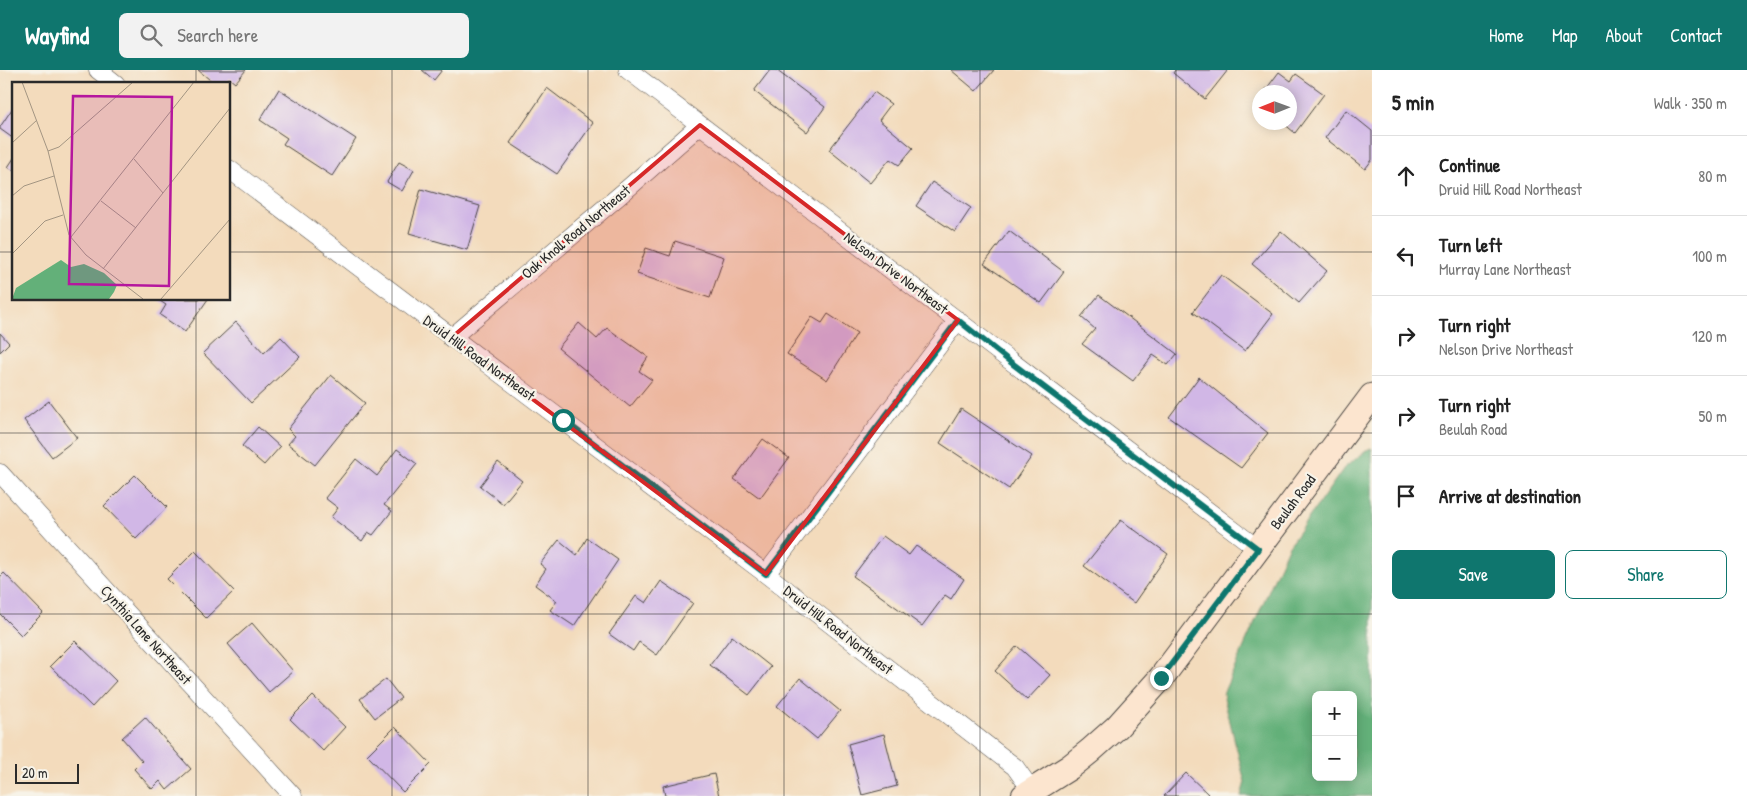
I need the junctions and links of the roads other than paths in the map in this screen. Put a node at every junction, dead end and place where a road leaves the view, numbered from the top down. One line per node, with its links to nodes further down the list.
1 (98, 70): 3 (street)
2 (628, 70): 4 (street, Nelson Drive Northeast)
3 (113, 82)
4 (700, 125): 6 (street, Nelson Drive Northeast); 7 (street, Oak Knoll Road Northeast)
5 (230, 171): 7 (street, Druid Hill Road Northeast)
6 (958, 320): 10 (street, Nelson Drive Northeast); 11 (street)
7 (450, 338): 11 (street, Druid Hill Road Northeast)
8 (1372, 396): 10 (main road, Beulah Road)
9 (0, 473): 13 (street, Cynthia Lane Northeast)
10 (1258, 549): 12 (main road, Beulah Road)
11 (766, 574): 12 (street, Druid Hill Road Northeast)
12 (1028, 794)
13 (293, 796)

